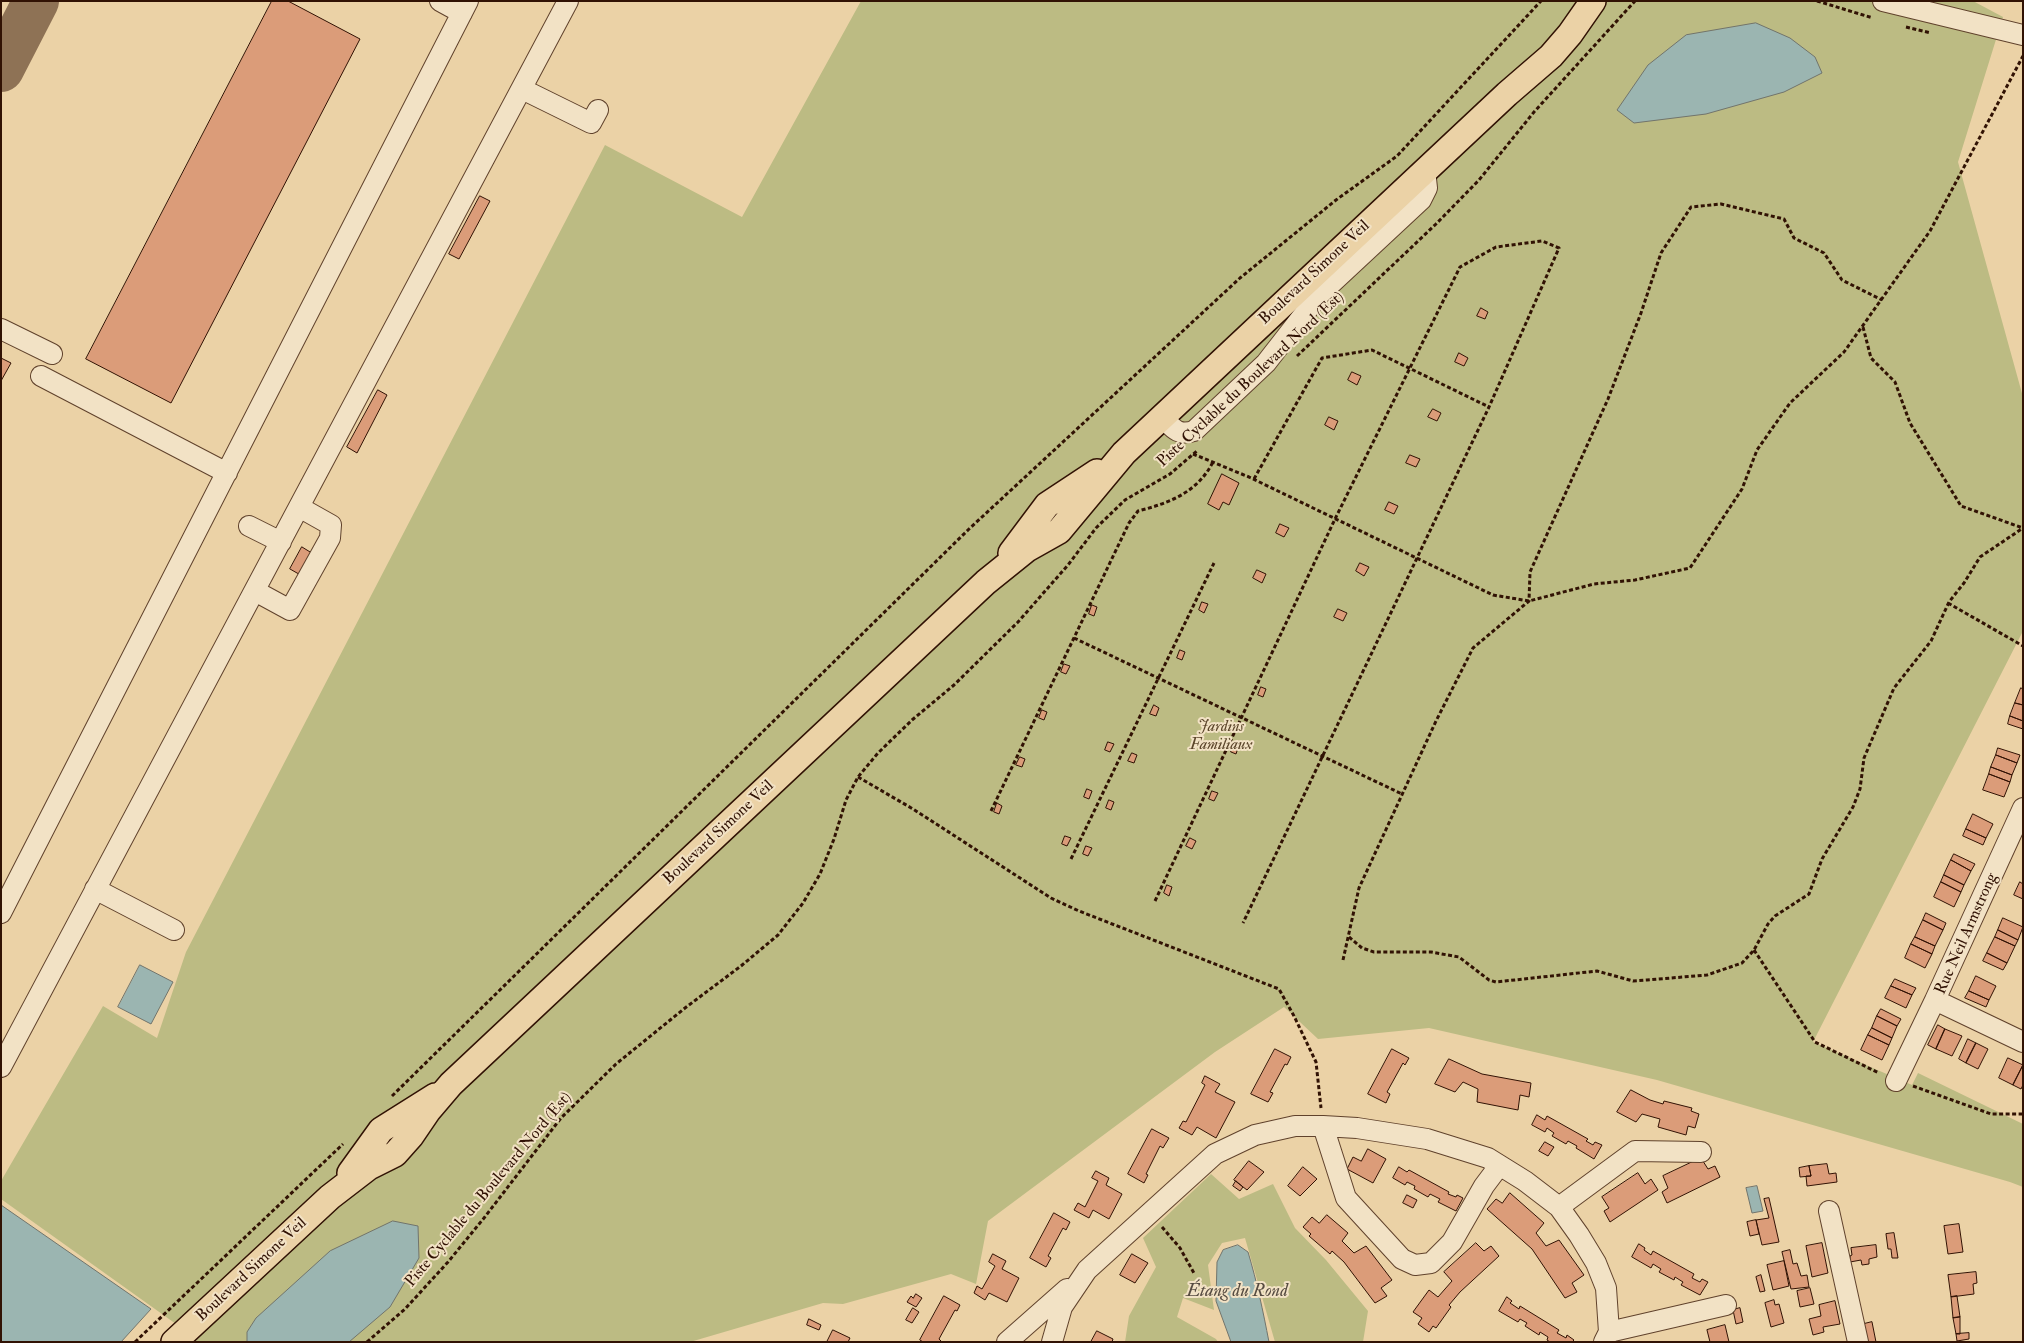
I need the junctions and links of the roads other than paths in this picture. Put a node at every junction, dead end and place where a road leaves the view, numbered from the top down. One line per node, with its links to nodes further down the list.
1 (440, 1): 6 (street)
2 (1582, 1): 9 (main road, Boulevard Simone Veil)
3 (1593, 1): 9 (main road, Boulevard Simone Veil)
4 (1883, 1): 7 (street)
5 (561, 4): 8 (street)
6 (465, 7): 16 (street)
7 (2023, 35)
8 (522, 89): 10 (street); 17 (street)
9 (1507, 94): 11 (main road, Boulevard Simone Veil)
10 (598, 110)
11 (1426, 170): 15 (main road, Boulevard Simone Veil); 15 (street)
12 (1, 329): 13 (street)
13 (52, 354)
14 (41, 376): 16 (street)
15 (1162, 417): 37 (main road, Boulevard Simone Veil)
16 (227, 473): 23 (street)
17 (299, 507): 19 (street); 20 (street)
18 (249, 526): 19 (street)
19 (281, 542): 20 (street)
20 (255, 592): 22 (street)
21 (2023, 808): 25 (street, Rue Neil Armstrong)
22 (95, 889): 24 (street); 27 (street)
23 (1, 913)
24 (174, 930)
25 (1935, 1000): 26 (street, Rue Neil Armstrong); 28 (street)
26 (2023, 1042)
27 (1, 1067)
28 (1896, 1081)
29 (1323, 1126): 31 (street); 31 (street); 34 (street)
30 (1701, 1152): 32 (street)
31 (1499, 1166): 32 (street)
32 (1559, 1207): 36 (street)
33 (1829, 1210): 40 (street)
34 (1087, 1270): 38 (street); 39 (street)
35 (1726, 1305): 36 (street)
36 (1606, 1337)
37 (174, 1342)
38 (1007, 1342)
39 (1052, 1342)
40 (1858, 1342)

